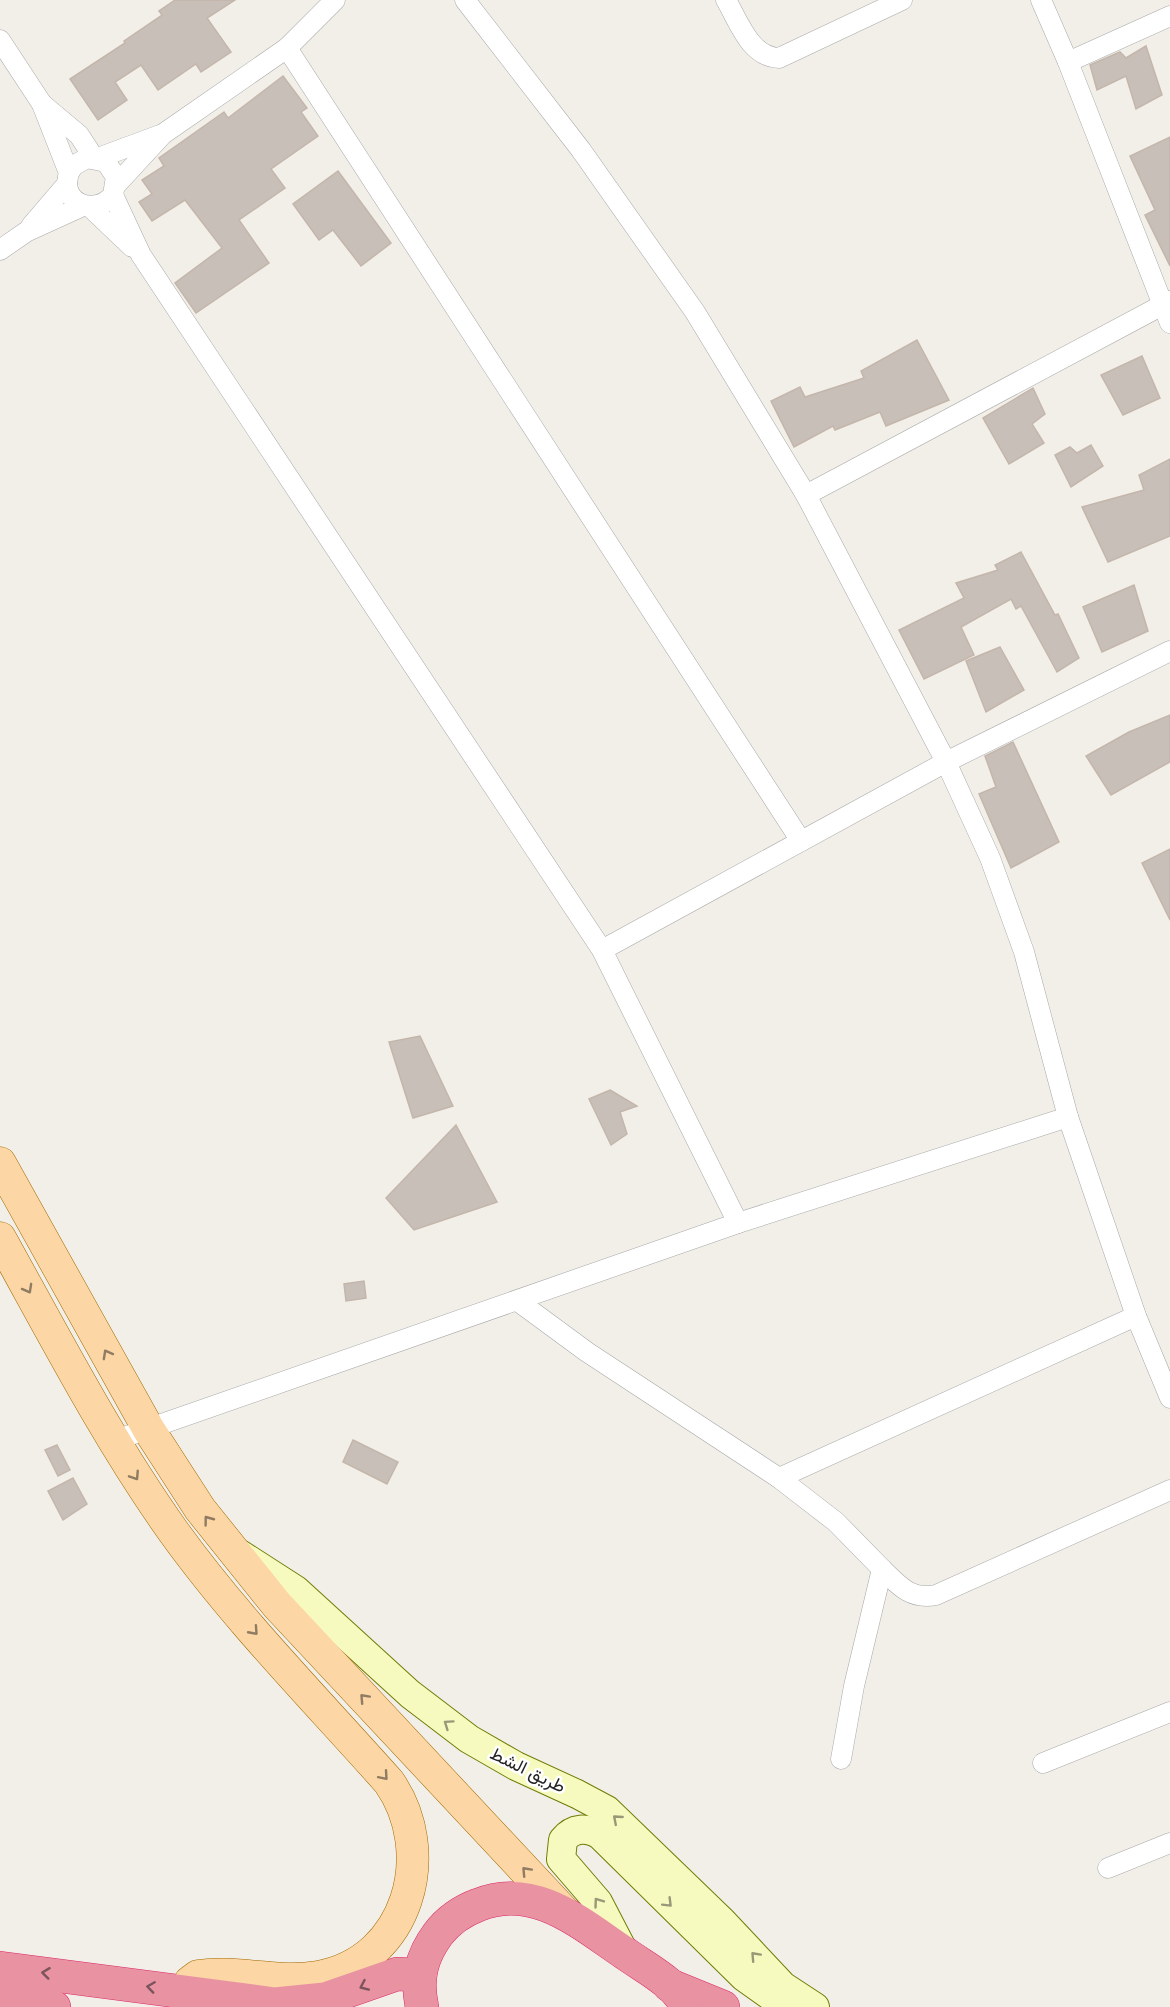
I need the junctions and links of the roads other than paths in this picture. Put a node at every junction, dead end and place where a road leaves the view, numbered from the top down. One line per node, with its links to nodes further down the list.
1 (335, 0): 8 (street)
2 (465, 0): 20 (street)
3 (726, 0): 4 (street)
4 (902, 0)
5 (1041, 0): 9 (street)
6 (1170, 16): 9 (street)
7 (0, 39): 10 (street)
8 (287, 48): 11 (street); 23 (street)
9 (1068, 62): 19 (street)
10 (42, 105): 12 (street); 13 (street)
11 (163, 134): 12 (street); 14 (street)
12 (96, 158): 13 (street); 14 (street)
13 (68, 178): 15 (street); 16 (street)
14 (115, 190): 15 (street); 18 (street)
15 (86, 206): 16 (street); 18 (street)
16 (26, 232): 17 (street)
17 (0, 250)
18 (141, 255): 24 (street)
19 (1168, 309): 20 (street)
20 (806, 495): 22 (street)
21 (1170, 651): 22 (street)
22 (946, 762): 23 (street); 25 (street)
23 (801, 841): 24 (street)
24 (602, 950): 27 (street)
25 (1068, 1117): 27 (street); 30 (street)
26 (0, 1163): 32 (main road, one-way to 26)
27 (738, 1223): 29 (street)
28 (0, 1238): 33 (main road, one-way to 33)
29 (519, 1302): 32 (street); 34 (street)
30 (1136, 1316): 31 (street); 34 (street)
31 (1170, 1398)
32 (149, 1430): 33 (street); 36 (main road, one-way to 32)
33 (113, 1441): 47 (main road, one-way to 47)
34 (779, 1478): 37 (street)
35 (1170, 1490): 37 (street)
36 (228, 1547): 43 (main road, one-way to 36); 54 (main road, طريق الشط, one-way to 36)
37 (882, 1569): 39 (street)
38 (1170, 1712): 40 (street)
39 (841, 1759)
40 (1042, 1763)
41 (1170, 1843): 42 (street)
42 (1108, 1868)
43 (566, 1914): 44 (highway); 46 (highway)
44 (625, 1954): 48 (highway); 53 (main road, one-way to 53)
45 (0, 1968): 47 (highway, one-way to 45)
46 (420, 1975): 47 (highway, one-way to 47); 51 (highway)
47 (185, 1992)
48 (678, 1996): 52 (highway)
49 (0, 2000): 50 (highway)
50 (54, 2007)
51 (422, 2007)
52 (723, 2007)
53 (786, 2007)
54 (815, 2007)

